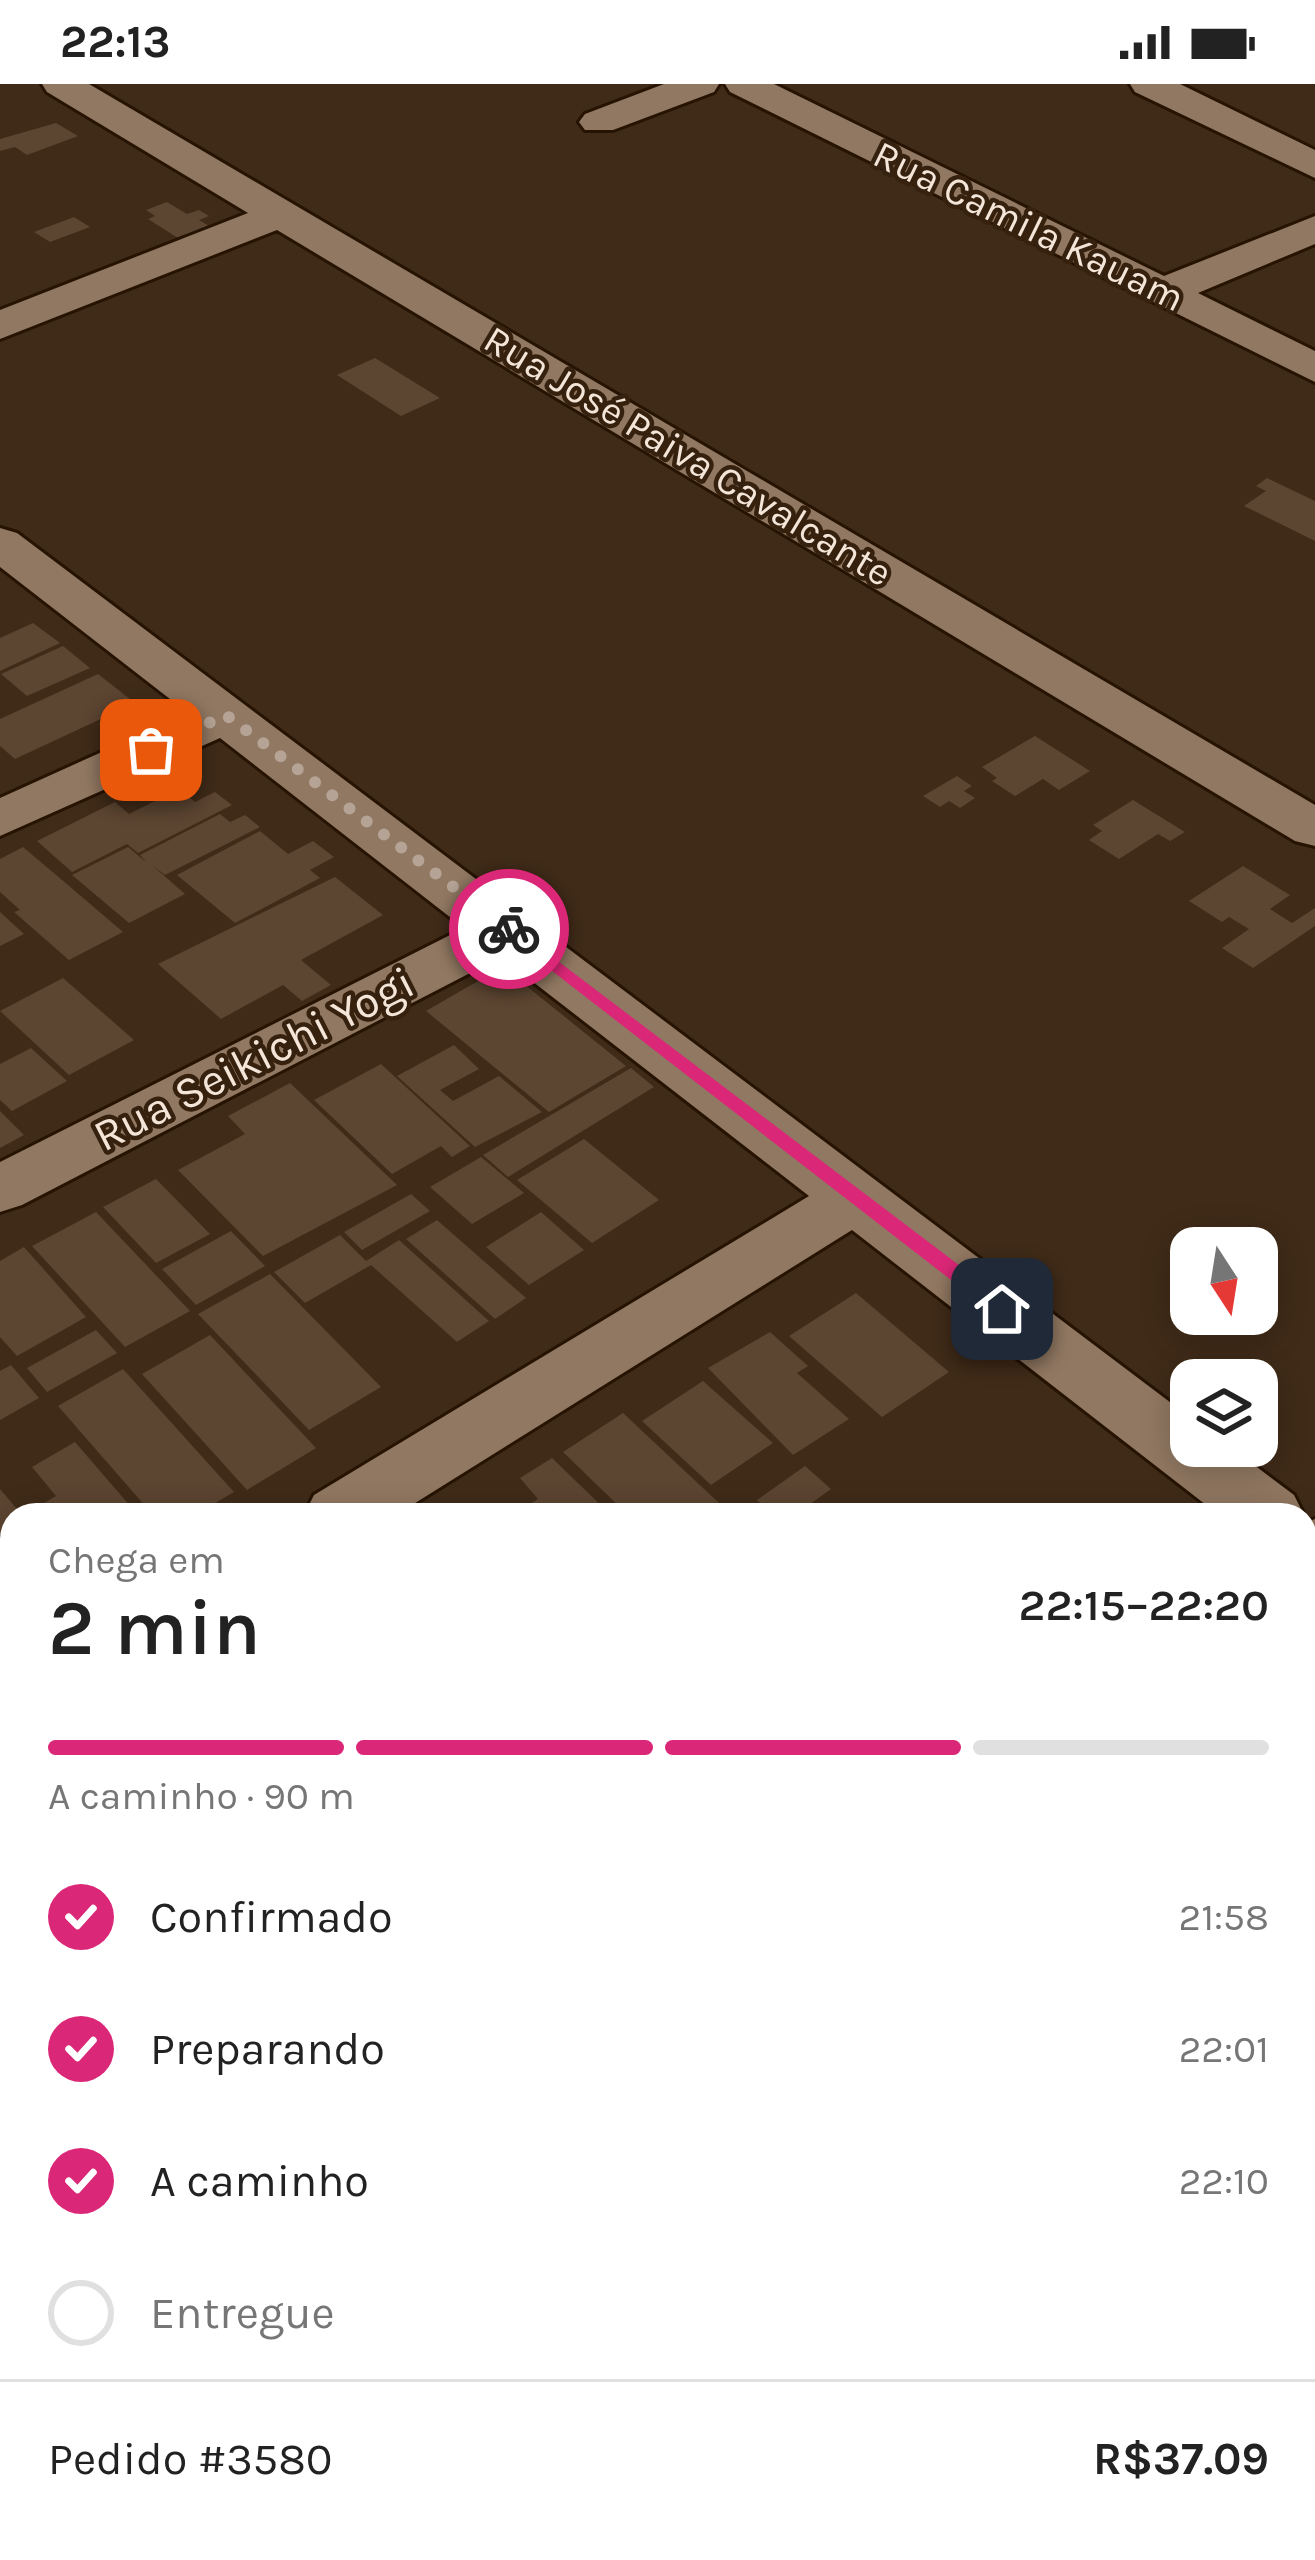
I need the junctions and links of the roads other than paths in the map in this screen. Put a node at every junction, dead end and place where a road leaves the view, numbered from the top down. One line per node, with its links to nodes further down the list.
1 (61, 84): 7 (street, Rua José Paiva Cavalcante)
2 (700, 84): 5 (street)
3 (744, 84): 9 (street, Rua Camila Kauam)
4 (1149, 84): 6 (street)
5 (599, 122)
6 (1315, 166)
7 (280, 214): 10 (street); 15 (street, Rua José Paiva Cavalcante)
8 (1315, 229): 9 (street)
9 (1162, 292): 11 (street, Rua Camila Kauam)
10 (0, 326)
11 (1315, 368)
12 (0, 543): 13 (street)
13 (226, 715): 14 (street); 16 (street)
14 (0, 819)
15 (1315, 829)
16 (509, 929): 17 (street, Rua Seikichi Yogi); 18 (street)
17 (0, 1190)
18 (859, 1196): 19 (street); 20 (street)
19 (359, 1503)
20 (1254, 1503)

